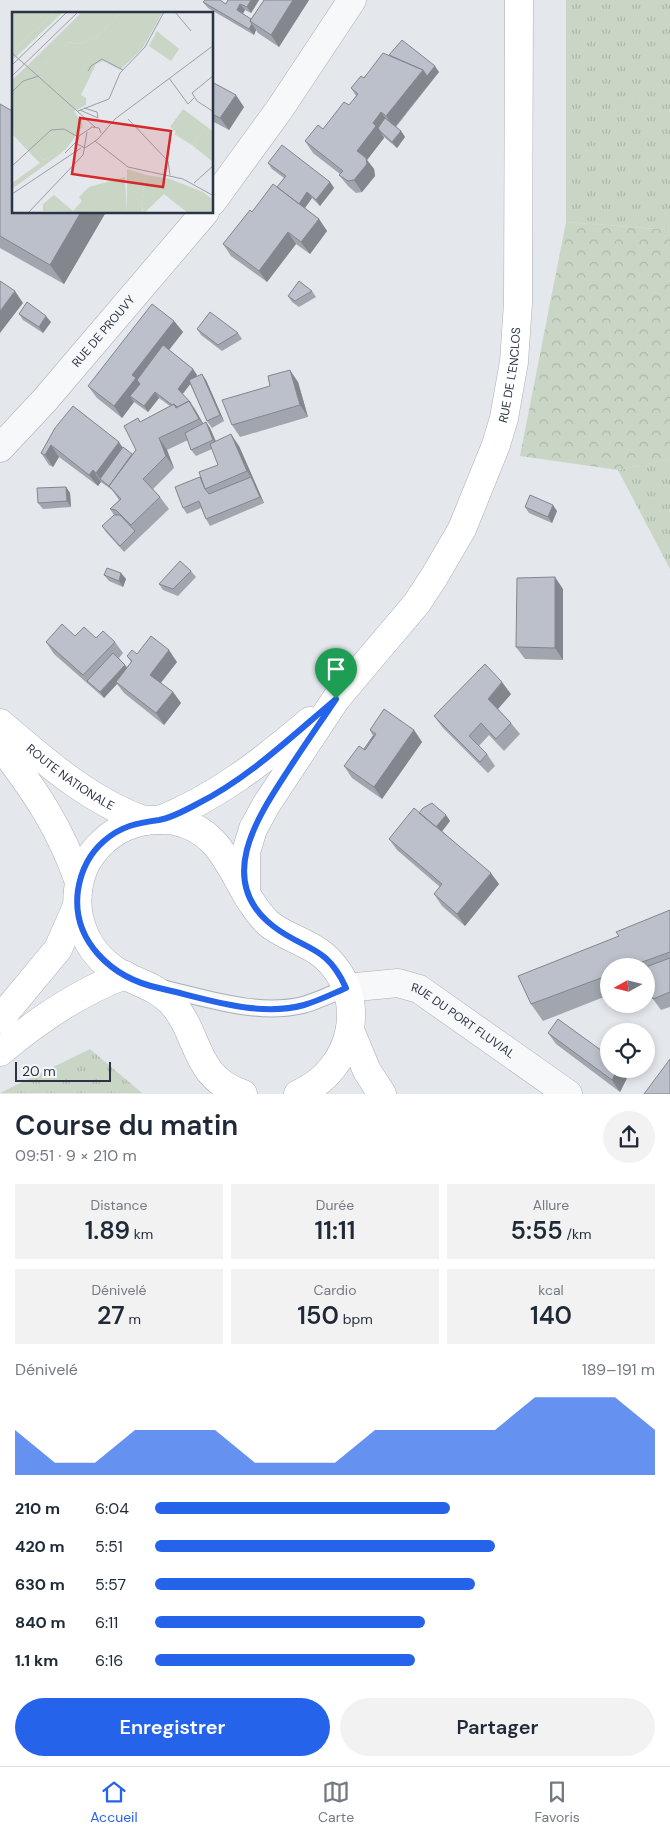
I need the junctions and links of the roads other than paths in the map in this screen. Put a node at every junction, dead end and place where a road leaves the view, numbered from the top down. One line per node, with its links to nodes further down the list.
1 (352, 0): 3 (street)
2 (519, 0): 6 (main road, RUE DE L'ENCLOS)
3 (214, 199)
4 (203, 214): 5 (street, RUE DE PROUVY)
5 (0, 448)
6 (336, 699): 9 (main road, RUE DE L'ENCLOS); 10 (main road, RUE DE L'ENCLOS)
7 (0, 723): 9 (main road, ROUTE NATIONALE)
8 (0, 745): 11 (main road, ROUTE NATIONALE)
9 (153, 820): 10 (main road, ROUTE NATIONALE); 11 (main road, RUE DE L'ENCLOS)
10 (246, 890): 14 (main road, ROUTE NATIONALE)
11 (78, 894): 12 (main road, ROUTE NATIONALE); 15 (main road, RUE DE L'ENCLOS)
12 (125, 975): 13 (main road, ROUTE NATIONALE); 17 (main road)
13 (152, 986): 14 (lane); 18 (main road, ROUTE NATIONALE)
14 (346, 988): 16 (main road, ROUTE NATIONALE); 21 (street, RUE DU PORT FLUVIAL)
15 (0, 1019)
16 (350, 1030): 19 (main road); 20 (main road)
17 (0, 1052)
18 (232, 1091)
19 (298, 1094)
20 (382, 1094)
21 (568, 1094)

